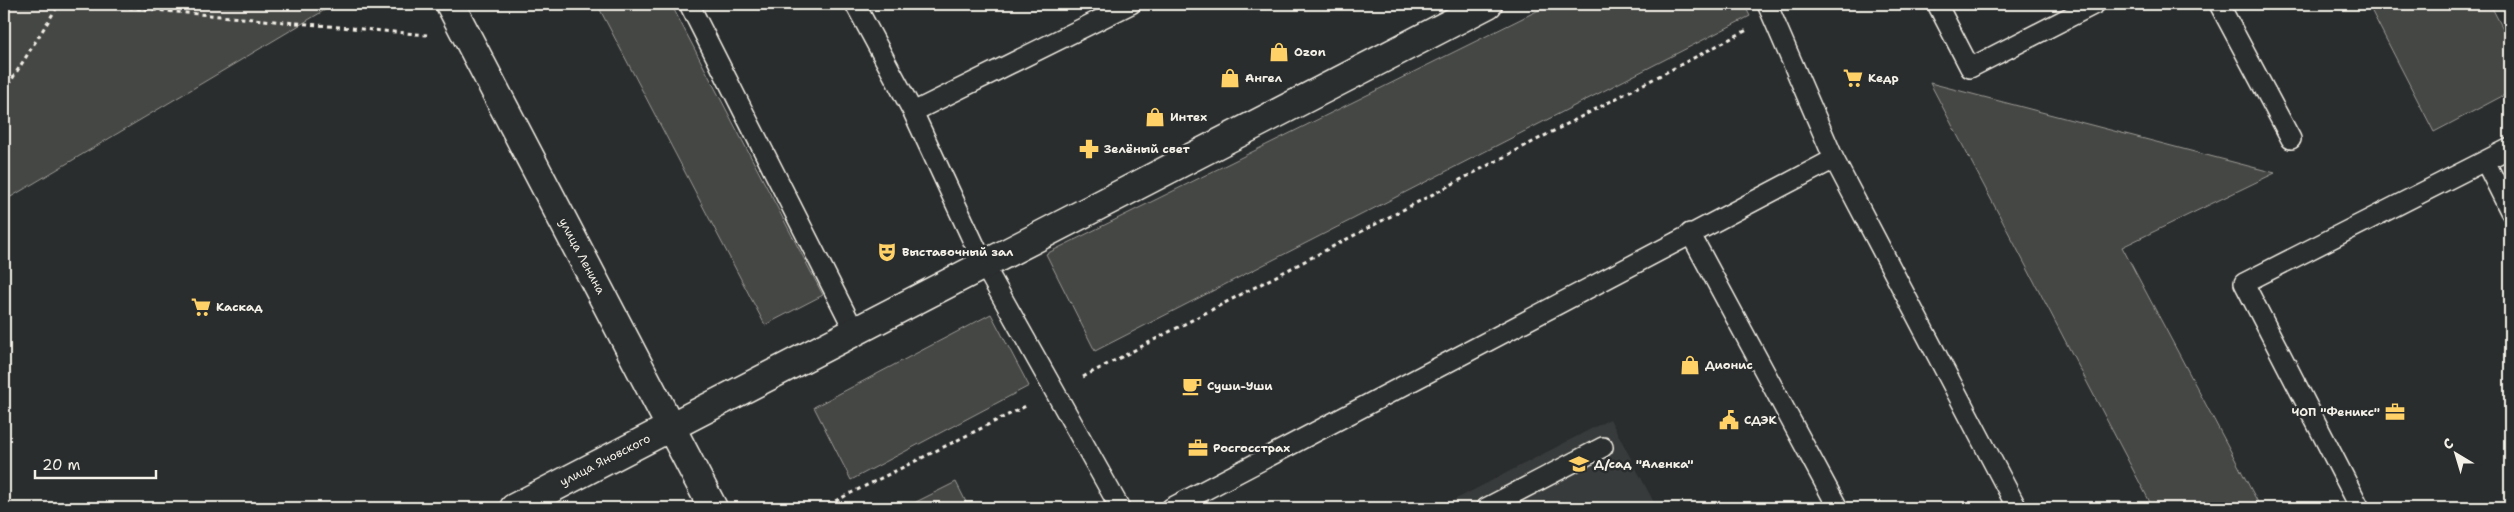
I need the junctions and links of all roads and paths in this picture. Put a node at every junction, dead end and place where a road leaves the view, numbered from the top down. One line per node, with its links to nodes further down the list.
1 (59, 4): 13 (path)
2 (89, 4): 12 (path)
3 (450, 4): 12 (main road, улица Ленина)
4 (689, 4): 22 (lane)
5 (855, 4): 14 (lane)
6 (1131, 4): 14 (lane)
7 (1488, 4): 21 (main road, улица Яновского)
8 (1937, 4): 9 (lane)
9 (2095, 4)
10 (2219, 4): 15 (lane)
11 (1770, 10): 17 (lane); 23 (path)
12 (469, 39): 24 (main road, улица Ленина)
13 (4, 92)
14 (913, 112): 21 (lane)
15 (2291, 139)
16 (2510, 148): 18 (lane)
17 (1834, 159): 20 (lane); 33 (lane)
18 (2485, 161): 19 (lane); 34 (lane)
19 (2510, 211)
20 (1690, 233): 30 (lane); 32 (lane)
21 (984, 264): 22 (main road, улица Яновского); 23 (lane)
22 (855, 332): 24 (main road, улица Яновского)
23 (1055, 392): 28 (path); 29 (lane)
24 (671, 427): 26 (main road, улица Яновского); 27 (main road, улица Ленина)
25 (1603, 447): 31 (lane)
26 (514, 508)
27 (714, 508)
28 (821, 508)
29 (1120, 508)
30 (1171, 508)
31 (1486, 508)
32 (1838, 508)
33 (2017, 508)
34 (2360, 508)

